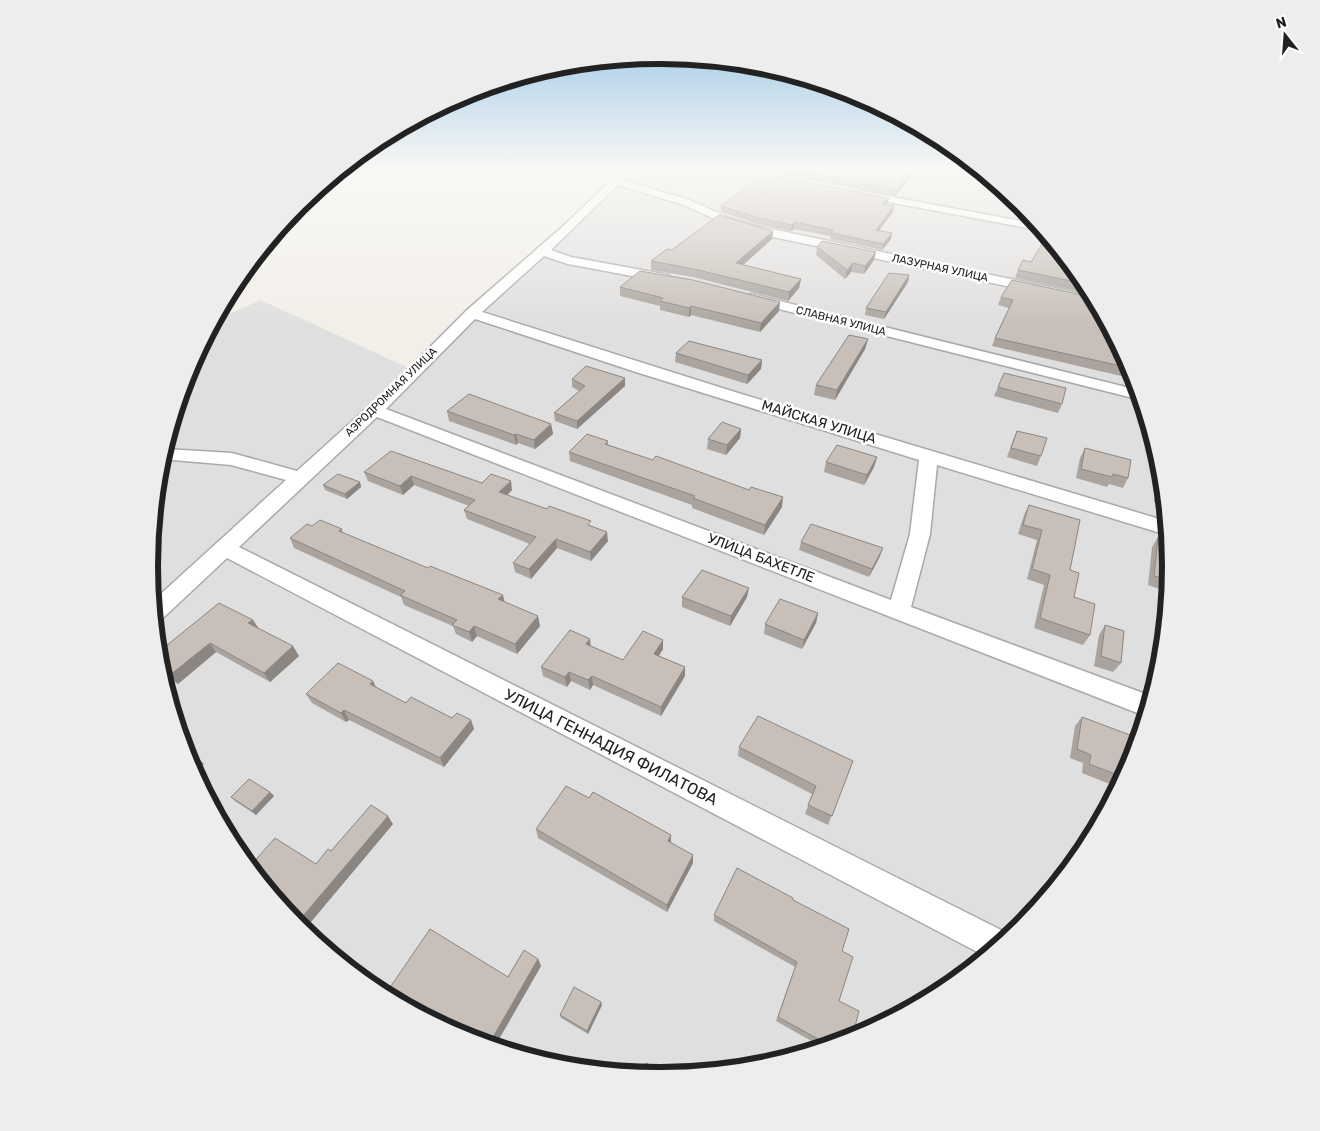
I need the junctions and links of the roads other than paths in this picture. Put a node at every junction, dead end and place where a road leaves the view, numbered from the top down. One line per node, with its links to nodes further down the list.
1 (572, 223): 5 (street, АЭРОДРОМНАЯ УЛИЦА)
2 (734, 223): 8 (street, ЛАЗУРНАЯ УЛИЦА)
3 (1012, 223): 4 (street)
4 (1029, 226)
5 (543, 251): 6 (street); 9 (street, АЭРОДРОМНАЯ УЛИЦА)
6 (674, 280)
7 (740, 295): 10 (street, СЛАВНАЯ УЛИЦА)
8 (1085, 299)
9 (472, 313): 11 (street, АЭРОДРОМНАЯ УЛИЦА); 13 (street, МАЙСКАЯ УЛИЦА)
10 (1131, 393)
11 (374, 410): 14 (street, АЭРОДРОМНАЯ УЛИЦА); 18 (street, УЛИЦА БАХЕТЛЕ)
12 (171, 455): 14 (street)
13 (929, 456): 15 (street, МАЙСКАЯ УЛИЦА); 18 (street)
14 (300, 478): 16 (street, АЭРОДРОМНАЯ УЛИЦА)
15 (1160, 526)
16 (224, 548): 17 (street, АЭРОДРОМНАЯ УЛИЦА); 20 (street, УЛИЦА ГЕННАДИЯ ФИЛАТОВА)
17 (160, 607)
18 (899, 611): 19 (street, УЛИЦА БАХЕТЛЕ)
19 (1142, 704)
20 (991, 943)

